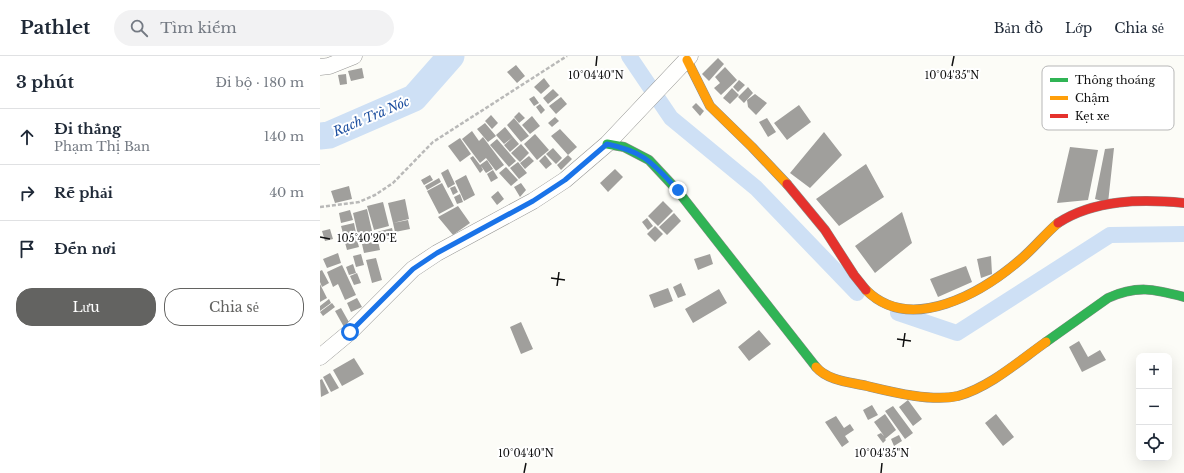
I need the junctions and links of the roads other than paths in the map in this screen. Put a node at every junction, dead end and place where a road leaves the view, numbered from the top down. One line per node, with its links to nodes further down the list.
1 (354, 56): 3 (street)
2 (686, 61): 4 (street); 5 (street)
3 (320, 67)
4 (607, 144): 6 (street); 7 (street)
5 (1184, 203)
6 (1184, 297)
7 (320, 357)

